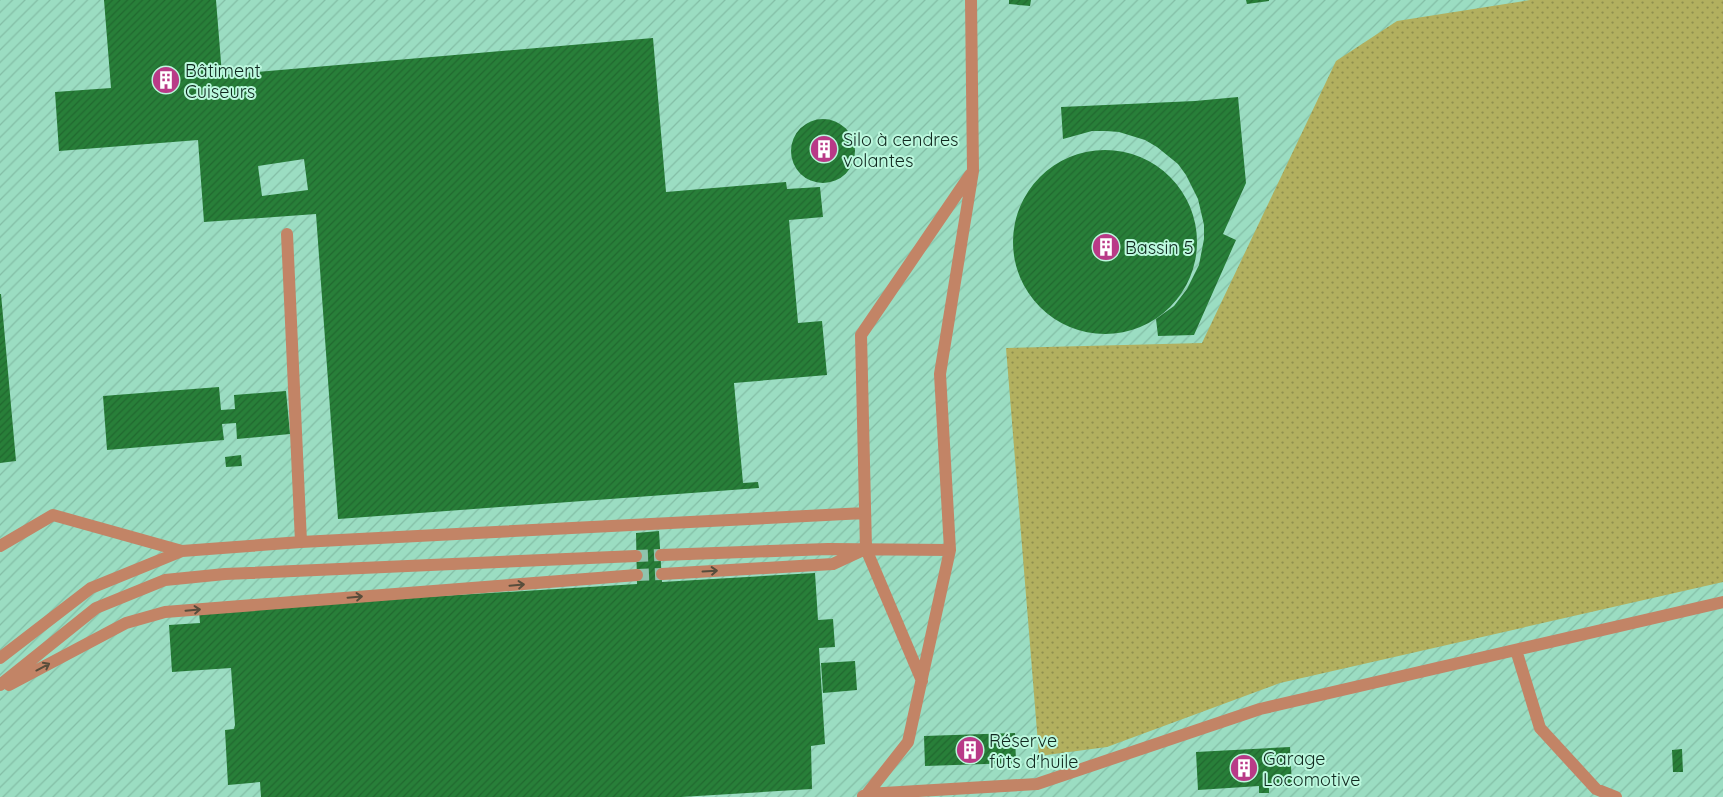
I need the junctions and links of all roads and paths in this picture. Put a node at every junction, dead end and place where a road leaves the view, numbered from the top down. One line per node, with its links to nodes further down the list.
1 (971, 0): 2 (lane)
2 (973, 171): 4 (lane); 8 (lane)
3 (287, 234): 5 (lane)
4 (865, 513): 5 (lane); 7 (lane)
5 (301, 542): 9 (lane)
6 (0, 546): 9 (lane)
7 (866, 549): 8 (lane); 10 (lane); 12 (lane, one-way to 7); 17 (lane)
8 (950, 550): 17 (lane)
9 (182, 551): 16 (lane)
10 (661, 555)
11 (636, 556): 18 (lane)
12 (662, 574)
13 (637, 575): 19 (lane, one-way to 13)
14 (1723, 602): 15 (lane)
15 (1516, 650): 20 (lane); 21 (lane)
16 (0, 658)
17 (922, 681): 20 (lane)
18 (0, 685)
19 (0, 689)
20 (864, 795)
21 (1616, 797)

